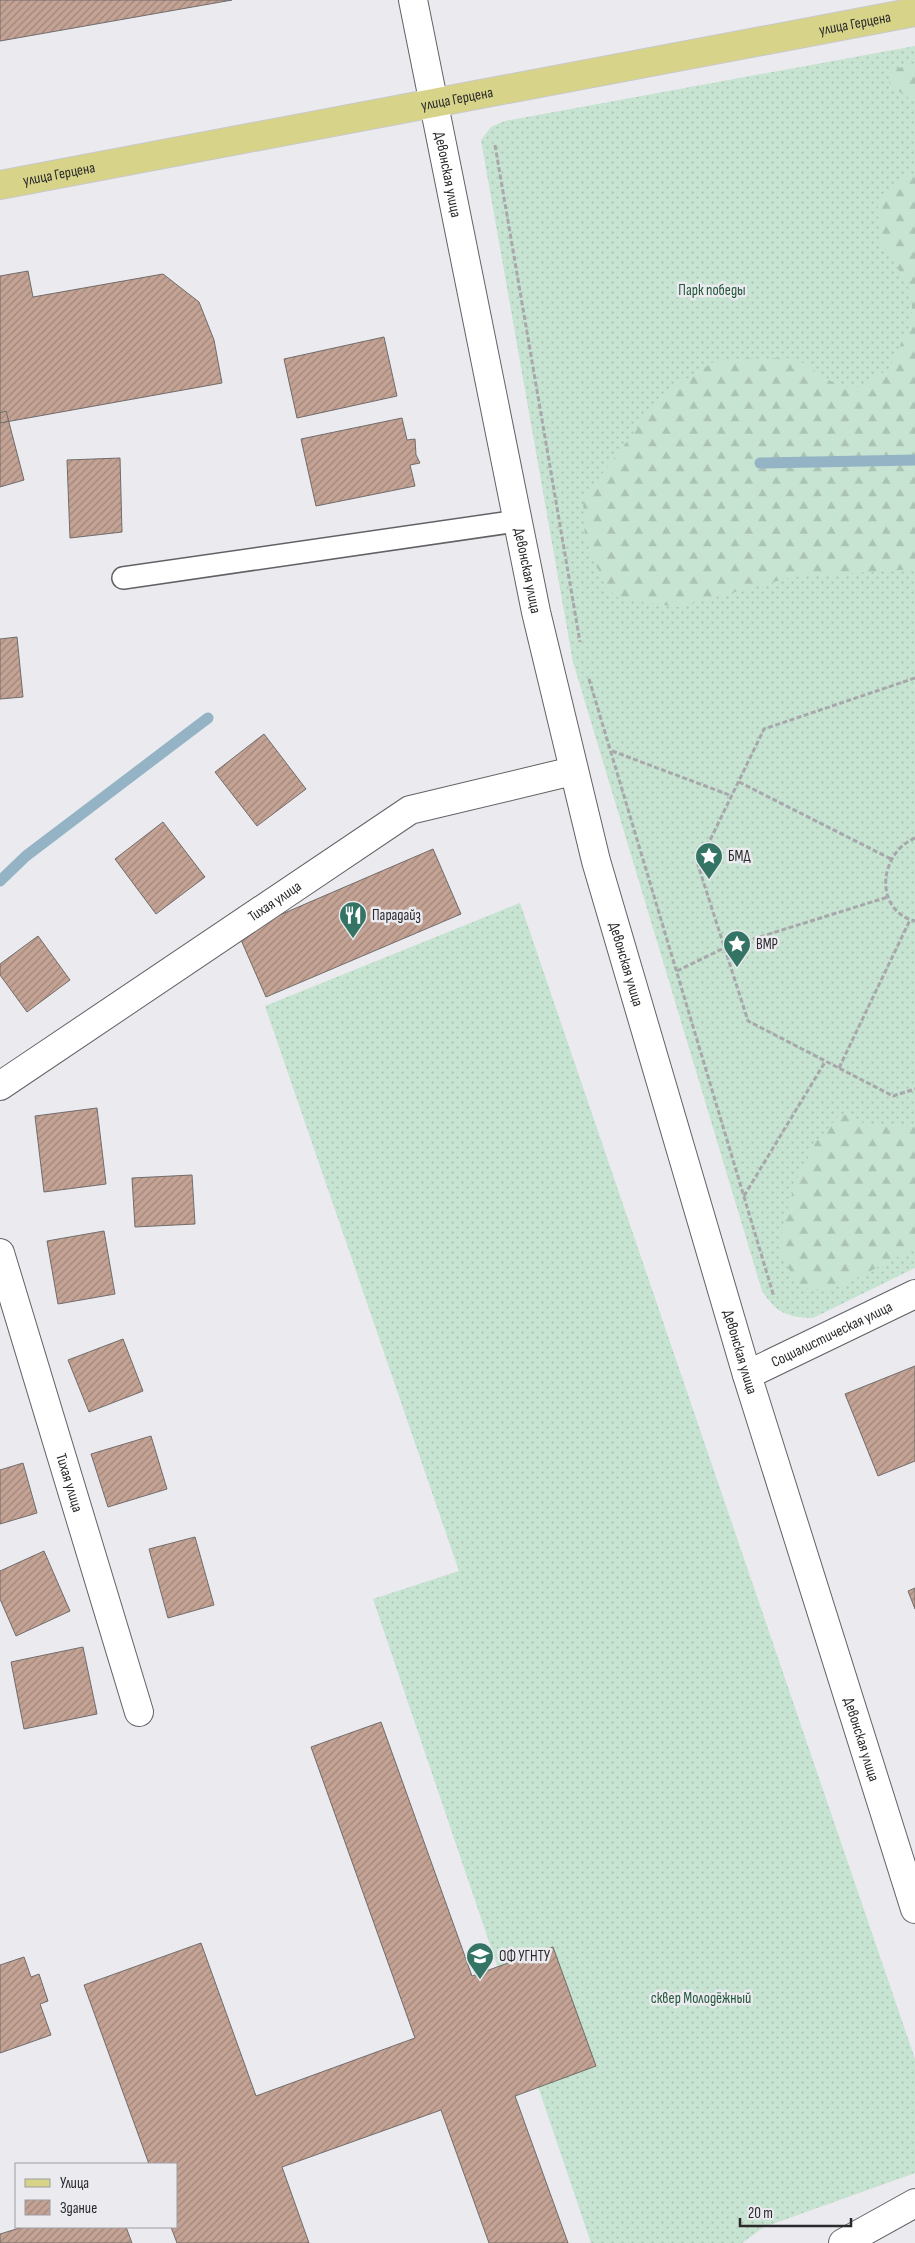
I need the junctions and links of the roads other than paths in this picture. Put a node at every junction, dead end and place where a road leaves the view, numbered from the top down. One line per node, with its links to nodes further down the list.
1 (413, 0): 3 (main road, Девонская улица)
2 (915, 12): 3 (main road, улица Герцена)
3 (432, 104): 4 (main road, улица Герцена); 5 (main road, Девонская улица)
4 (0, 185)
5 (517, 521): 6 (lane); 7 (main road, Девонская улица)
6 (123, 578)
7 (573, 771): 8 (main road, Тихая улица); 11 (main road, Девонская улица)
8 (0, 1086)
9 (0, 1253): 12 (main road, Тихая улица)
10 (915, 1294): 11 (main road, Социалистическая улица)
11 (747, 1375): 13 (main road, Девонская улица)
12 (139, 1712)
13 (915, 1908)
14 (915, 2203): 15 (main road)
15 (842, 2243)

